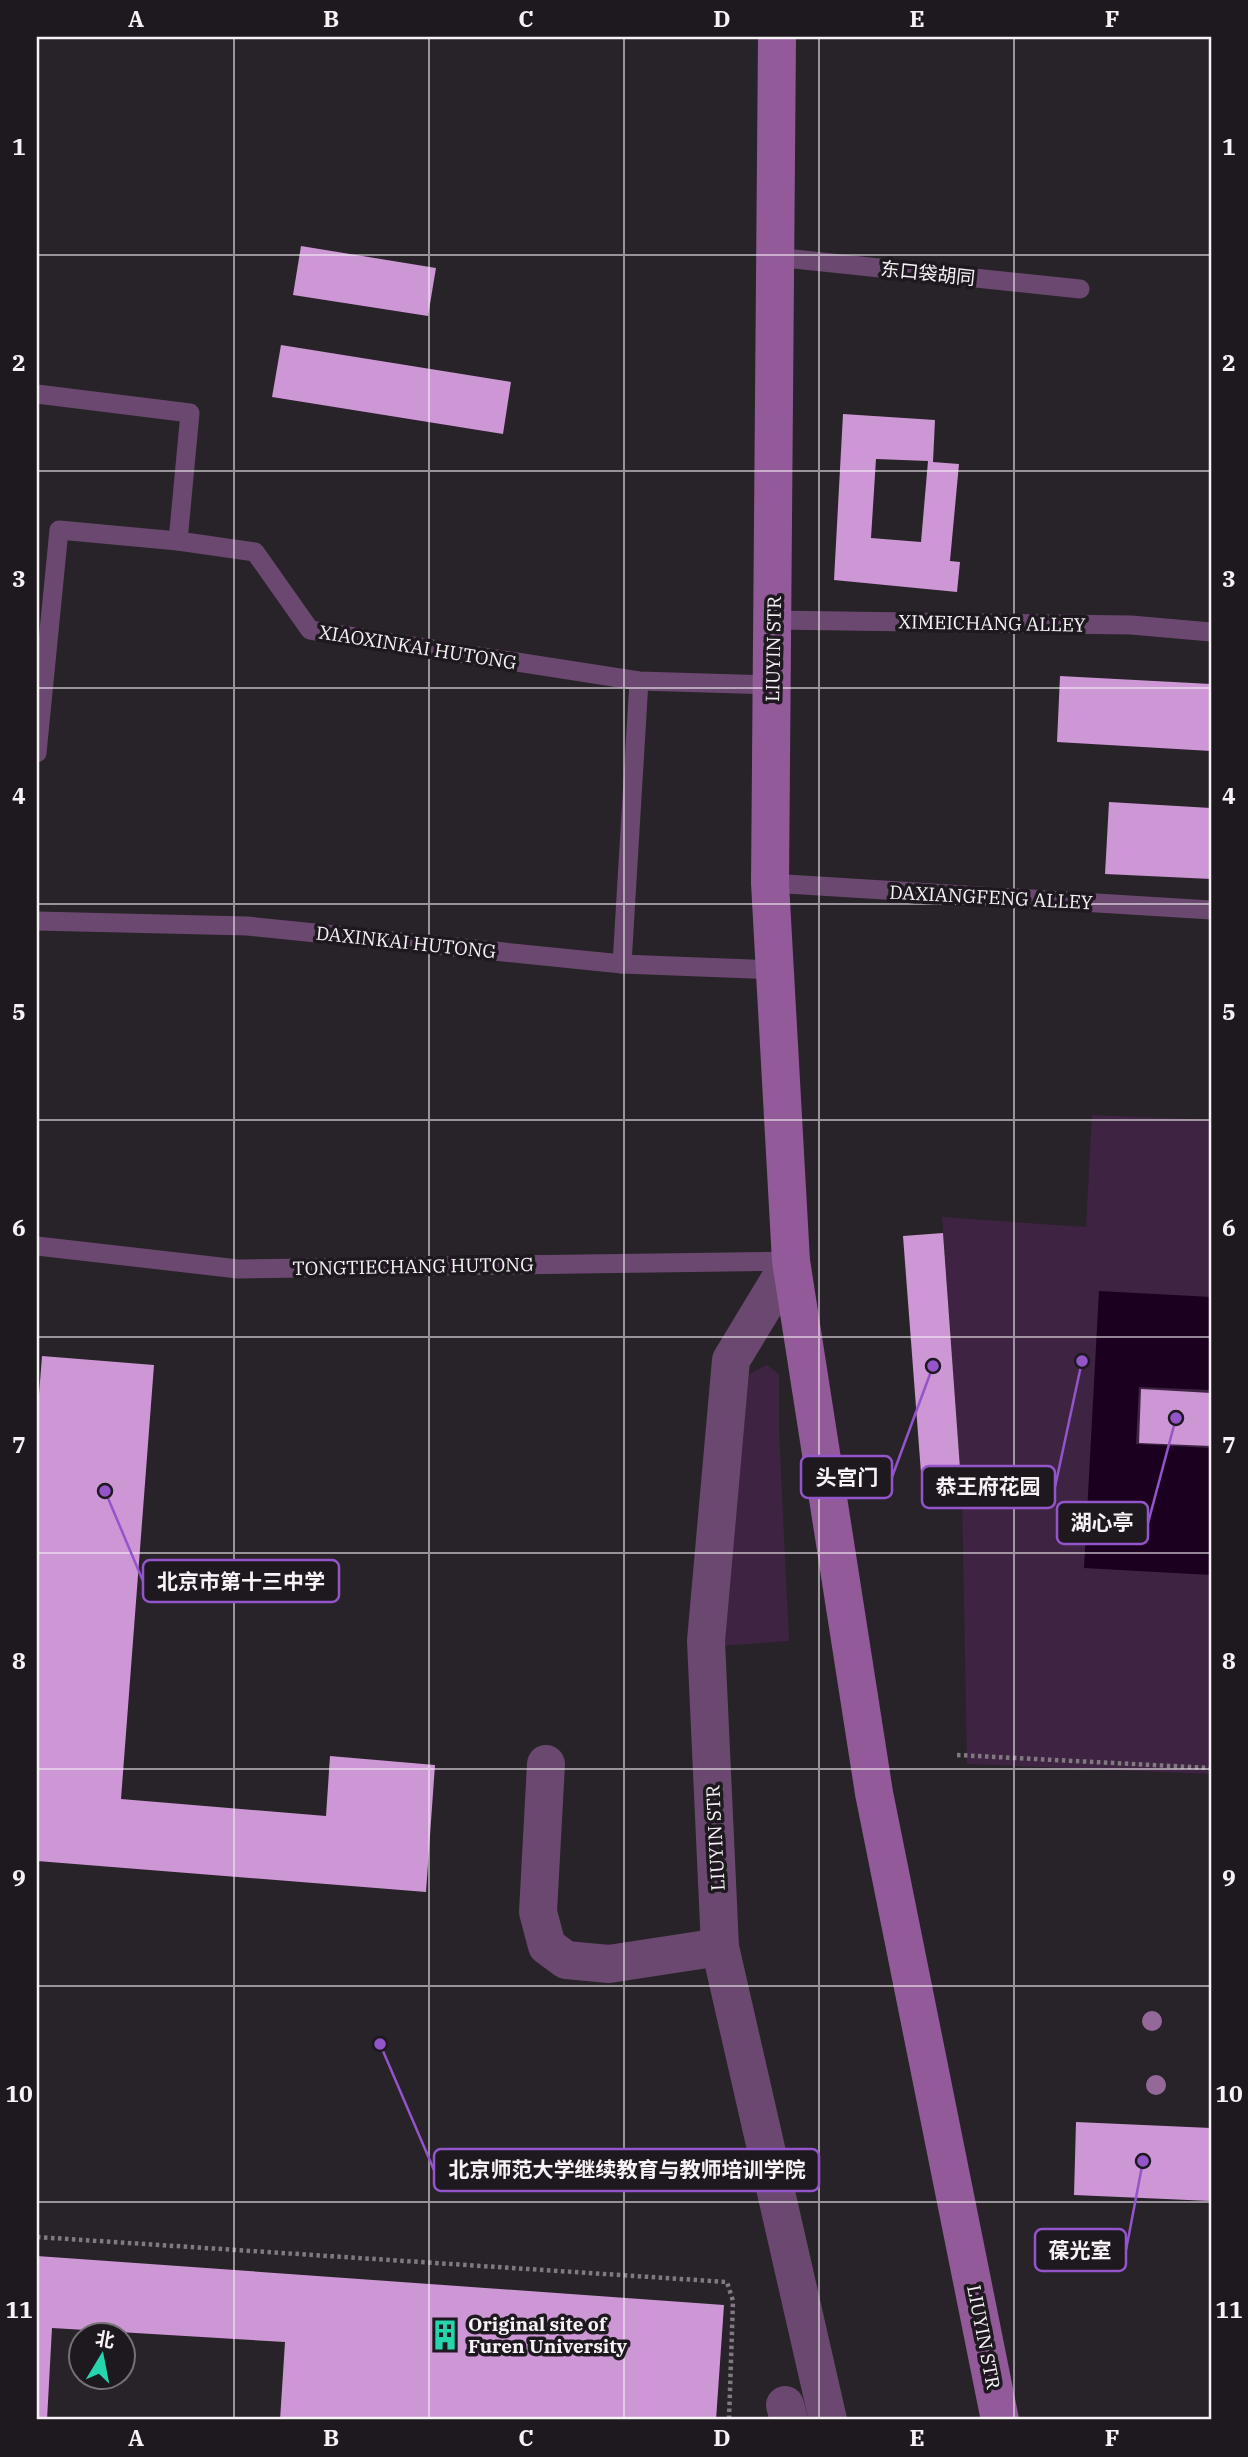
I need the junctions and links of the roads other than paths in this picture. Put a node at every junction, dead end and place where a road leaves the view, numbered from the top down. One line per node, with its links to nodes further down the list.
1 (777, 37): 2 (street, LIUYIN STR)
2 (775, 257): 3 (lane, 东口袋胡同); 6 (street, LIUYIN STR)
3 (1080, 289)
4 (37, 394): 5 (lane)
5 (178, 541): 8 (lane, XIAOXINKAI HUTONG); 10 (lane, XIAOXINKAI HUTONG)
6 (773, 620): 7 (lane, XIMEICHANG ALLEY); 9 (street, LIUYIN STR)
7 (1211, 632)
8 (639, 681): 9 (lane, XIAOXINKAI HUTONG); 14 (lane)
9 (772, 685): 11 (street, LIUYIN STR)
10 (37, 753)
11 (770, 883): 12 (lane, DAXIANGFENG ALLEY); 15 (street, LIUYIN STR)
12 (1211, 910)
13 (37, 921): 14 (lane, DAXINKAI HUTONG)
14 (622, 964): 15 (lane, DAXINKAI HUTONG)
15 (775, 970): 17 (street, LIUYIN STR)
16 (37, 1247): 17 (lane, TONGTIECHANG HUTONG)
17 (791, 1261): 19 (street, LIUYIN STR); 21 (street, LIUYIN STR)
18 (546, 1764): 19 (street)
19 (720, 1947): 20 (street, LIUYIN STR)
20 (828, 2420)
21 (1000, 2420)

